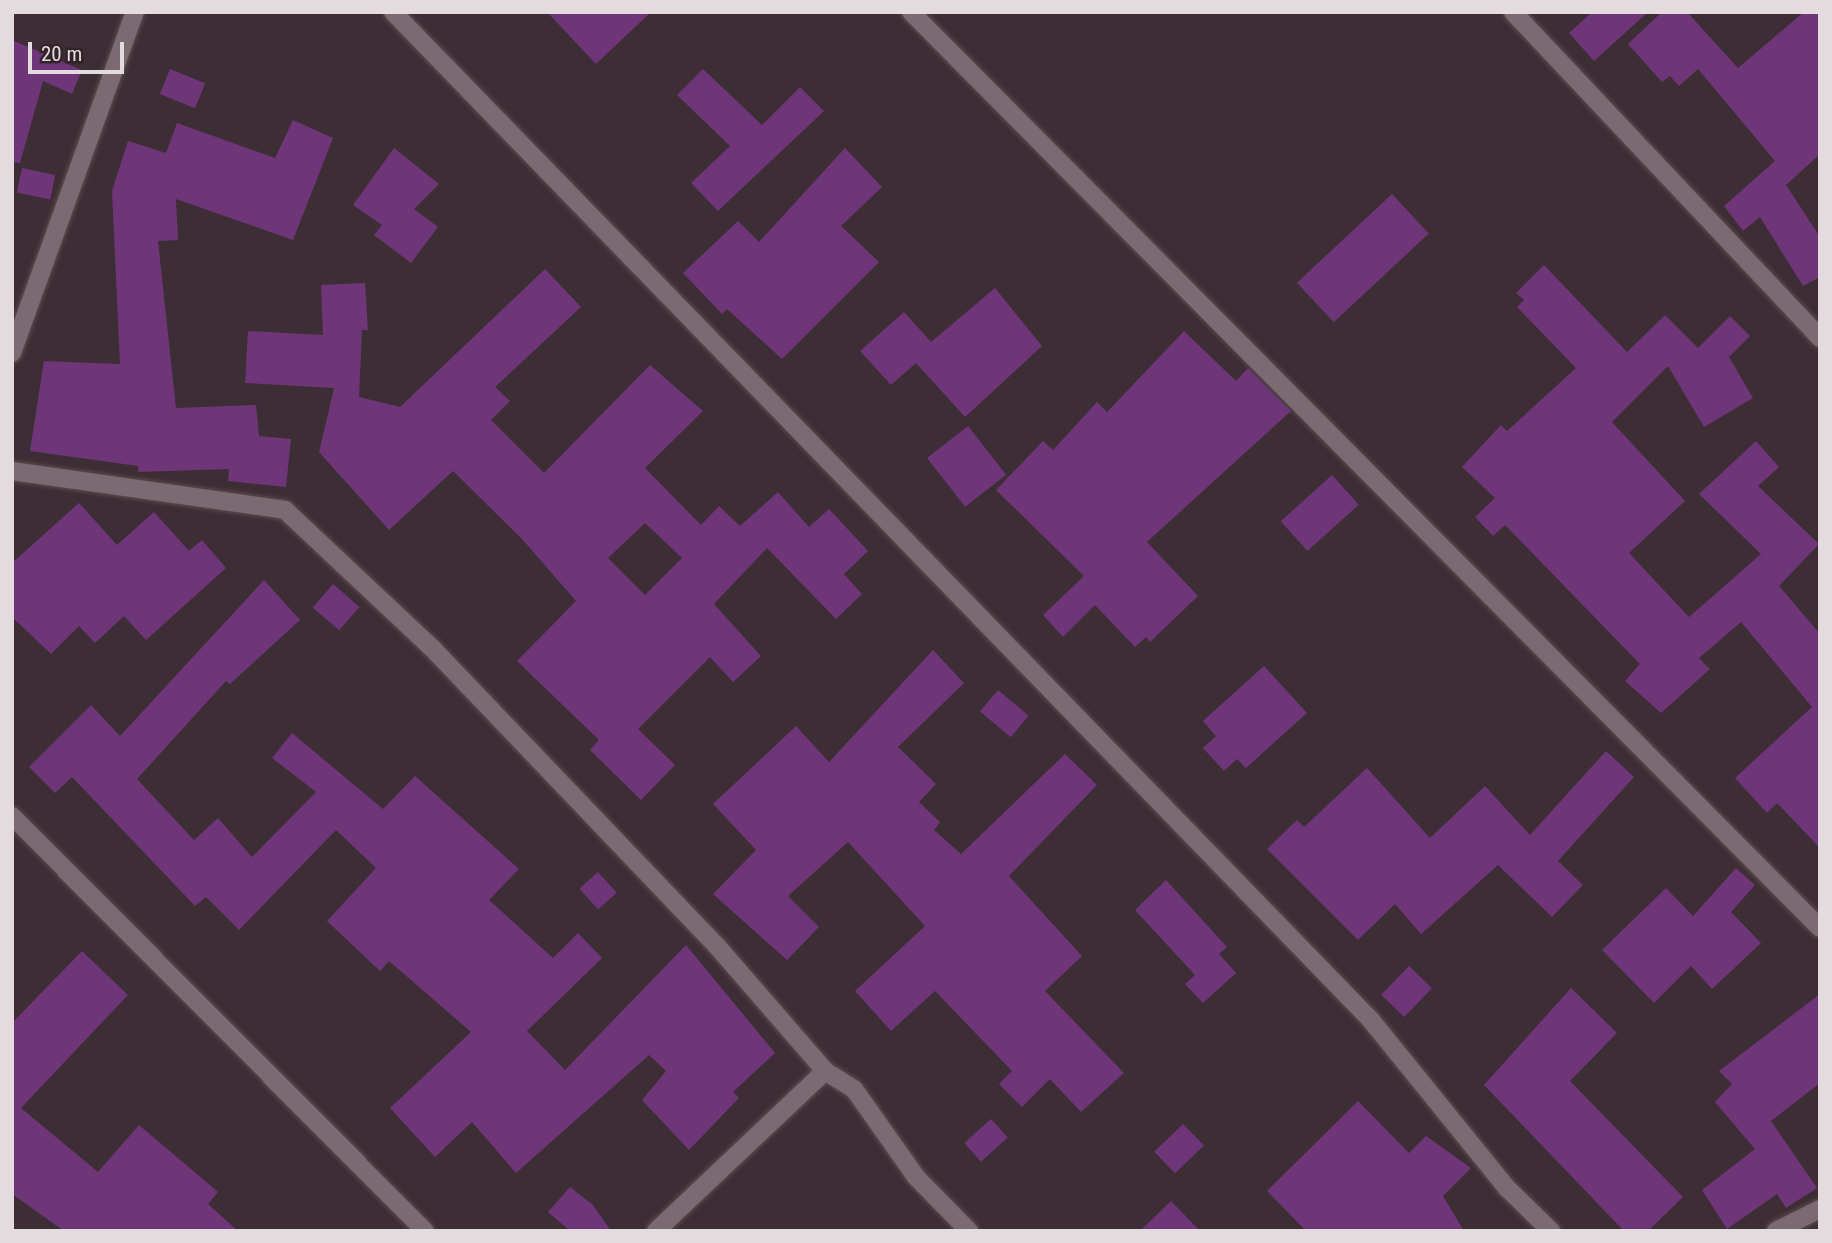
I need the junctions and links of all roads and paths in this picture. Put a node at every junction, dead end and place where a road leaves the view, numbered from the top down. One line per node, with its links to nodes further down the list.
1 (135, 12): 6 (street)
2 (393, 12): 15 (street)
3 (911, 12): 9 (street)
4 (1513, 12): 5 (street)
5 (1820, 338)
6 (12, 353)
7 (12, 471): 10 (street)
8 (12, 816): 12 (street)
9 (1820, 928)
10 (825, 1071): 13 (street); 14 (street)
11 (1820, 1209): 16 (street)
12 (425, 1231)
13 (656, 1231)
14 (969, 1231)
15 (1551, 1231)
16 (1776, 1231)

